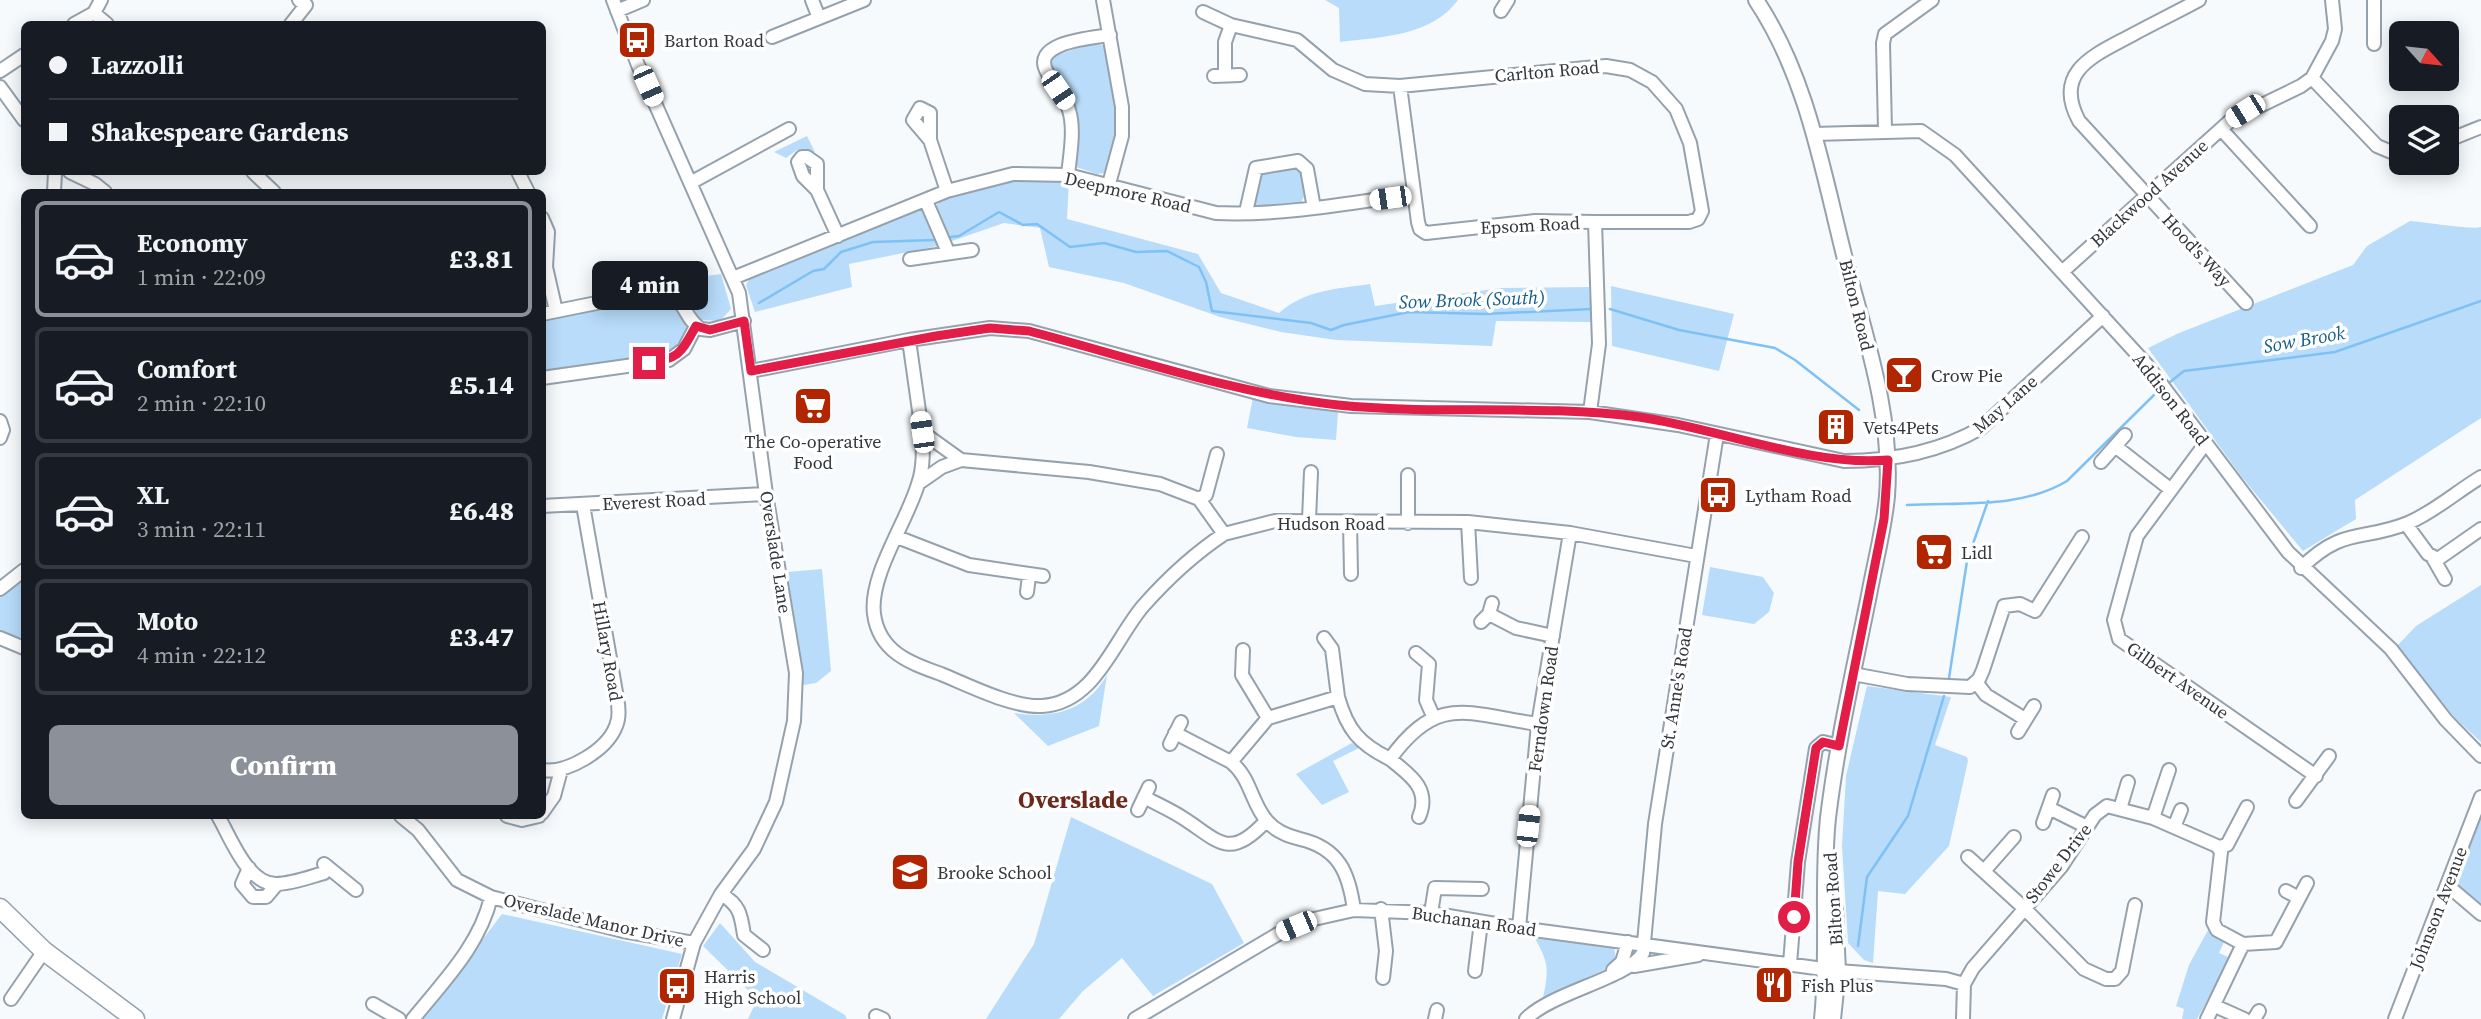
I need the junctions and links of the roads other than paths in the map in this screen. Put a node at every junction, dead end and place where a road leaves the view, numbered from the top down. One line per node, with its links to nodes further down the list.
1 (101, 0): 14 (street)
2 (643, 0): 12 (street)
3 (812, 0): 15 (street)
4 (864, 0): 15 (street)
5 (1103, 0): 20 (street)
6 (1756, 0): 34 (main road, Bilton Road)
7 (1932, 0): 33 (street)
8 (2199, 0): 48 (street, Hood's Way)
9 (2332, 0): 26 (street)
10 (2374, 0): 22 (street)
11 (305, 2): 18 (street)
12 (615, 6): 41 (street, Overslade Lane)
13 (1203, 12): 19 (street, Carlton Road)
14 (94, 13): 16 (street); 17 (street)
15 (819, 18): 21 (street)
16 (79, 21)
17 (103, 21)
18 (293, 21)
19 (1231, 25): 25 (street); 27 (street, Carlton Road)
20 (1110, 34): 40 (street); 42 (street)
21 (772, 37)
22 (2374, 44)
23 (21, 57): 24 (street)
24 (0, 71)
25 (1240, 75)
26 (2312, 78): 32 (street, Blackwood Avenue); 37 (street)
27 (1401, 86): 47 (street, Epsom Road); 52 (street, Carlton Road)
28 (0, 87): 29 (street)
29 (21, 116)
30 (2481, 127): 35 (street)
31 (789, 129): 41 (street)
32 (2221, 129): 48 (street, Blackwood Avenue); 53 (street)
33 (1885, 130): 34 (street, Addison Road); 61 (street, Addison Road)
34 (1814, 134): 81 (main road, Bilton Road)
35 (2459, 136)
36 (930, 140): 46 (street)
37 (2389, 151)
38 (76, 175): 43 (street)
39 (256, 175): 44 (street)
40 (1068, 175): 42 (street, Deepmore Road); 46 (street, Deepmore Road)
41 (692, 182): 62 (street, Overslade Lane)
42 (1109, 184): 51 (street, Deepmore Road)
43 (100, 189)
44 (271, 189)
45 (817, 190): 55 (street)
46 (947, 191): 49 (street, Deepmore Road)
47 (1414, 194): 50 (street, Deepmore Road); 52 (street, Epsom Road)
48 (2147, 195): 61 (street, Blackwood Avenue); 63 (street, Hood's Way)
49 (926, 201): 55 (street, Deepmore Road); 57 (street)
50 (1314, 208): 51 (street, Deepmore Road); 51 (street)
51 (1246, 212)
52 (1595, 222): 71 (street, Epsom Road)
53 (2310, 226)
54 (546, 227): 60 (street)
55 (838, 236): 62 (street, Deepmore Road)
56 (972, 250): 57 (street)
57 (948, 252): 58 (street)
58 (910, 259)
59 (546, 267): 64 (street)
60 (546, 267)
61 (2062, 272): 65 (street, Addison Road)
62 (733, 278): 66 (street, Overslade Lane)
63 (2246, 303)
64 (549, 312): 67 (street)
65 (2103, 316): 77 (street, Addison Road); 81 (street, May Lane)
66 (744, 321): 67 (street); 69 (street, Overslade Lane)
67 (696, 326): 70 (street)
68 (909, 340): 69 (street); 71 (street); 73 (street)
69 (751, 371): 88 (street, Overslade Lane)
70 (546, 377)
71 (1590, 412): 74 (street)
72 (0, 421): 76 (street)
73 (922, 432): 80 (street); 85 (street, Hudson Road)
74 (1717, 434): 81 (street); 102 (street, St. Anne's Road)
75 (2125, 435): 78 (street)
76 (0, 438)
77 (2205, 444): 87 (street, Gilbert Avenue); 104 (street, Addison Road)
78 (2115, 446): 82 (street); 87 (street)
79 (1217, 454): 89 (street)
80 (961, 460): 85 (street); 89 (street)
81 (1888, 460): 120 (main road, Bilton Road)
82 (2101, 462)
83 (1311, 472): 92 (street)
84 (2481, 477): 96 (street)
85 (919, 483): 100 (street, Hudson Road)
86 (1404, 483): 95 (street)
87 (2170, 489): 138 (street, Gilbert Avenue)
88 (766, 494): 90 (street, Everest Road); 168 (street, Overslade Lane)
89 (1199, 499): 99 (street)
90 (583, 505): 91 (street, Everest Road); 136 (street, Hillary Road)
91 (546, 506)
92 (1309, 520): 93 (street, Hudson Road); 99 (street, Hudson Road)
93 (1350, 522): 95 (street, Hudson Road); 106 (street)
94 (1468, 522): 95 (street, Hudson Road); 98 (street, Hudson Road); 110 (street)
95 (1408, 523)
96 (2406, 524): 103 (street); 104 (street)
97 (2481, 529): 103 (street)
98 (1570, 533): 102 (street, Hudson Road); 114 (street, Ferndown Road)
99 (1224, 534): 100 (street, Hudson Road)
100 (897, 537): 107 (street)
101 (2082, 537): 121 (street)
102 (1696, 555): 182 (street, St. Anne's Road)
103 (2433, 558): 109 (street)
104 (2301, 568): 132 (street, Addison Road)
105 (21, 572): 111 (street)
106 (1351, 574)
107 (1029, 576): 108 (street); 112 (street)
108 (1044, 576)
109 (2445, 579)
110 (1470, 582)
111 (0, 589)
112 (1027, 592)
113 (1487, 613): 114 (street)
114 (1553, 636): 127 (street, Ferndown Road)
115 (0, 638): 117 (street)
116 (1324, 638): 122 (street)
117 (21, 647)
118 (1416, 653): 124 (street)
119 (1239, 657): 125 (street)
120 (1853, 674): 121 (street); 130 (main road, Bilton Road)
121 (1976, 682): 126 (street)
122 (1338, 697): 125 (street); 133 (street)
123 (2034, 706): 126 (street)
124 (1433, 716): 127 (street); 133 (street)
125 (1269, 718): 134 (street)
126 (2025, 719): 128 (street)
127 (1538, 724): 179 (street, Ferndown Road)
128 (2018, 732)
129 (1176, 733): 134 (street)
130 (1839, 746): 187 (street, Bilton Road); 189 (main road, Bilton Road)
131 (2329, 756): 138 (street)
132 (2481, 756)
133 (1390, 759): 148 (street)
134 (1231, 762): 153 (street)
135 (546, 770): 136 (street)
136 (561, 770): 143 (street)
137 (2168, 770): 150 (street)
138 (2316, 776): 142 (street)
139 (2128, 782): 146 (street)
140 (2053, 794): 145 (street)
141 (2481, 797): 164 (street, Johnson Avenue)
142 (2297, 802)
143 (546, 807)
144 (2247, 807): 158 (street)
145 (2049, 808): 154 (street); 155 (street)
146 (2119, 809): 150 (street); 155 (street, Stowe Drive)
147 (1138, 810): 153 (street)
148 (1426, 810)
149 (2181, 810): 156 (street)
150 (2153, 818): 156 (street)
151 (220, 819): 160 (street)
152 (405, 819): 169 (street, Overslade Manor Drive)
153 (1266, 821): 175 (street)
154 (2043, 824)
155 (2087, 827): 173 (street, Stowe Drive)
156 (2174, 827): 158 (street)
157 (2014, 838): 161 (street)
158 (2219, 847): 183 (street)
159 (1968, 858): 161 (street)
160 (249, 868): 163 (street); 163 (street)
161 (1984, 871): 173 (street)
162 (2307, 883): 170 (street)
163 (277, 884): 166 (street)
164 (2447, 885): 177 (street); 208 (street, Johnson Avenue)
165 (1482, 889): 176 (street)
166 (356, 890)
167 (2286, 891): 170 (street)
168 (721, 894): 181 (street, Overslade Lane); 184 (street)
169 (491, 897): 181 (street, Overslade Manor Drive); 199 (street)
170 (2300, 898): 183 (street)
171 (2135, 905): 173 (street)
172 (0, 908): 185 (highway)
173 (2024, 908): 193 (street, Stowe Drive)
174 (1381, 909): 175 (street, Buchanan Road); 176 (street, Buchanan Road); 192 (street)
175 (1353, 910): 201 (street, Buchanan Road)
176 (1431, 913): 178 (street, Buchanan Road)
177 (2481, 914)
178 (1481, 922): 179 (street, Buchanan Road); 190 (street)
179 (1519, 928): 180 (street, Buchanan Road)
180 (1628, 942): 182 (street, Buchanan Road); 191 (street)
181 (694, 943): 200 (street, Overslade Lane)
182 (1645, 943): 186 (street, Buchanan Road); 188 (street)
183 (2244, 944): 196 (street)
184 (763, 950)
185 (44, 951): 194 (street); 197 (highway)
186 (1709, 953): 187 (street, Buchanan Road); 188 (street)
187 (1790, 964): 189 (street, Buchanan Road)
188 (1632, 966): 191 (street)
189 (1832, 970): 193 (street, Buchanan Road); 203 (main road, Bilton Road); 204 (main road, Bilton Road)
190 (1475, 971)
191 (1608, 975): 202 (street)
192 (1383, 978)
193 (1964, 984): 205 (street)
194 (11, 999)
195 (373, 1004): 198 (street)
196 (2215, 1006): 206 (street); 207 (street)
197 (135, 1019)
198 (399, 1019)
199 (412, 1019)
200 (673, 1019)
201 (1135, 1019)
202 (1526, 1019)
203 (1822, 1019)
204 (1833, 1019)
205 (1963, 1019)
206 (2207, 1019)
207 (2244, 1019)
208 (2395, 1019)

